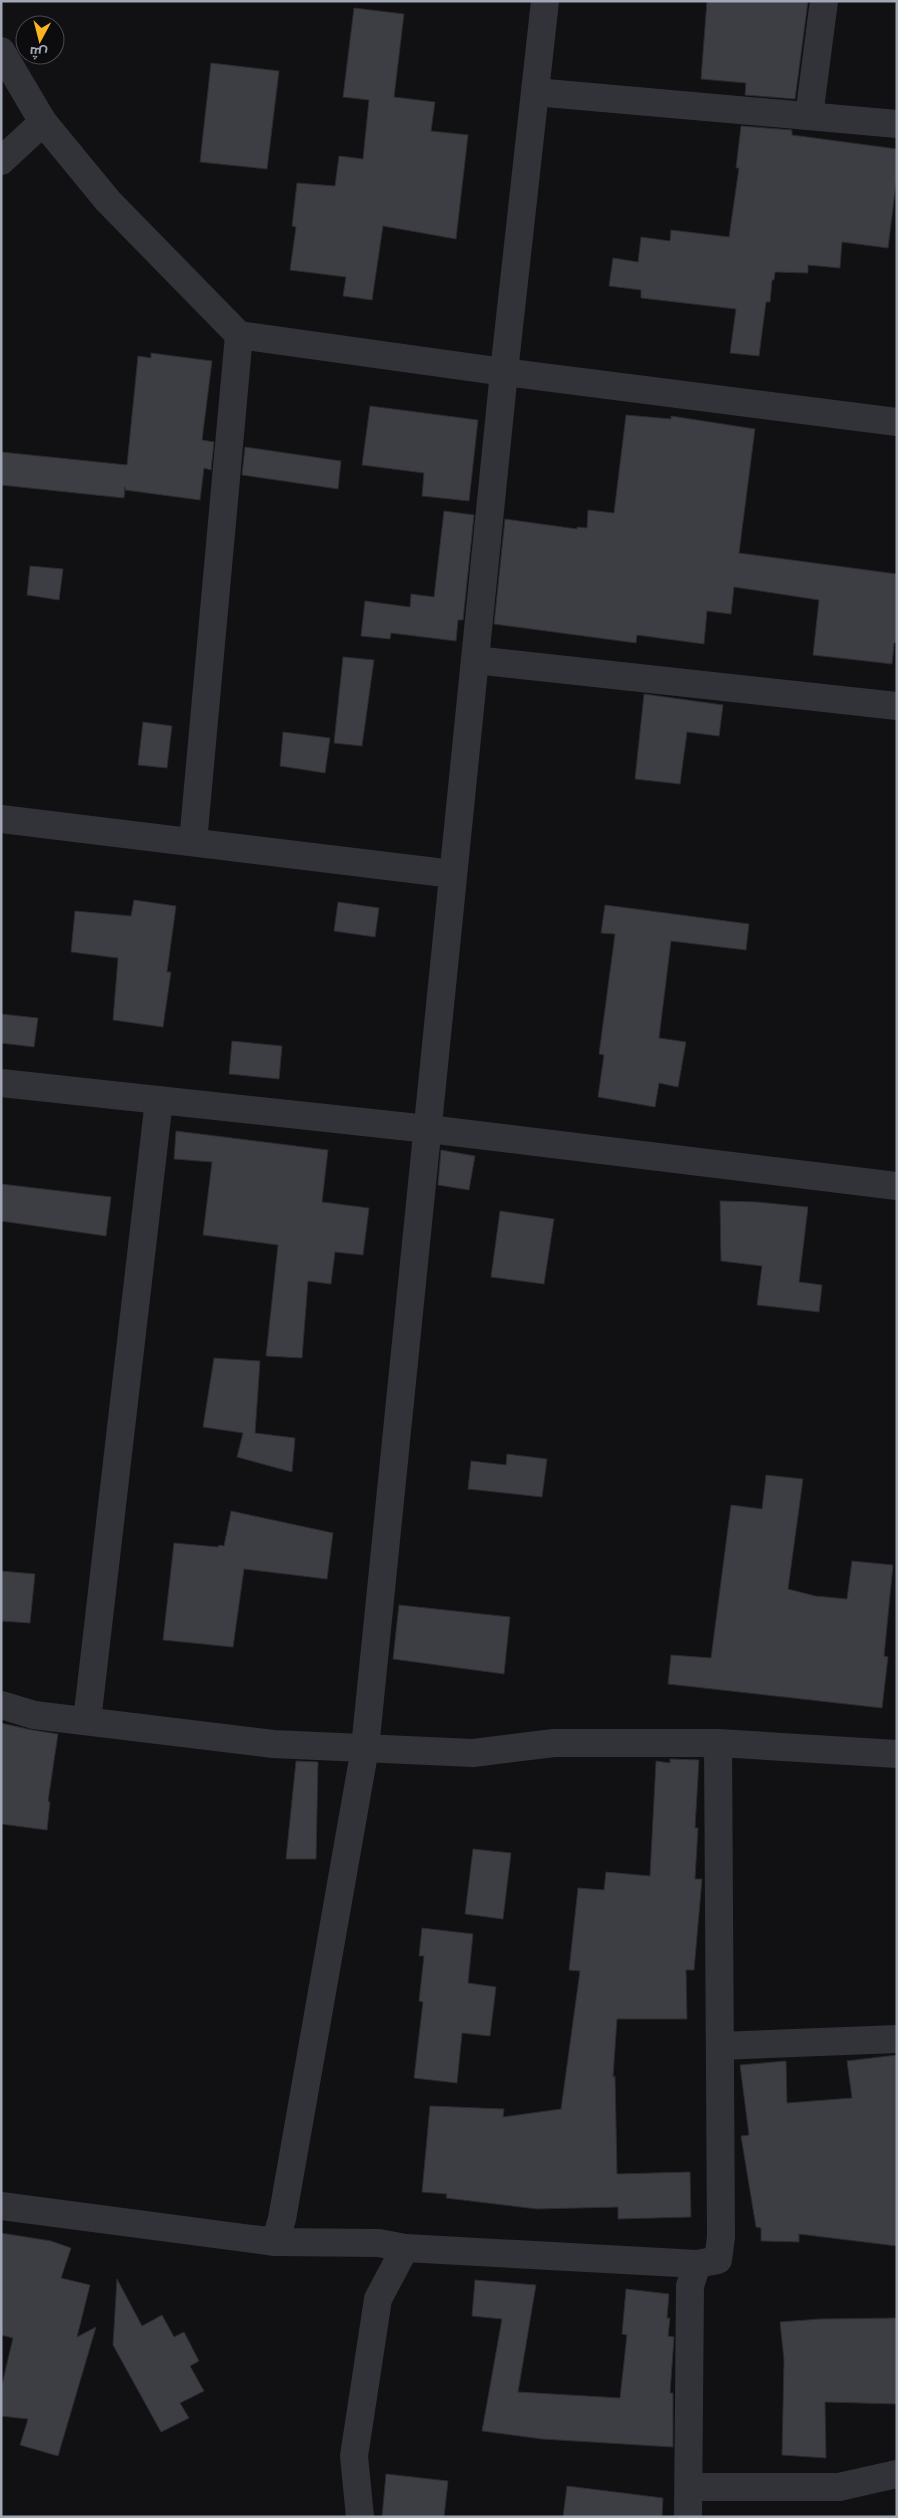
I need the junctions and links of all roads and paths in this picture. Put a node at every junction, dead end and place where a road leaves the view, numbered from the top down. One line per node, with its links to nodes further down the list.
1 (545, 1): 4 (street)
2 (824, 1): 5 (street)
3 (1, 51): 6 (street)
4 (535, 92): 5 (street); 10 (street)
5 (809, 116): 7 (street)
6 (43, 122): 8 (street); 9 (street)
7 (897, 124)
8 (1, 161)
9 (239, 335): 10 (street); 15 (street)
10 (504, 372): 11 (street); 12 (street)
11 (897, 422)
12 (475, 660): 13 (street); 16 (street)
13 (897, 706)
14 (1, 819): 15 (street)
15 (193, 842): 16 (street)
16 (454, 874): 19 (street)
17 (1, 1083): 18 (street)
18 (159, 1100): 19 (street); 22 (street)
19 (428, 1129): 20 (street); 24 (street)
20 (897, 1186)
21 (1, 1705): 22 (street)
22 (87, 1721): 24 (street)
23 (718, 1743): 24 (street); 25 (street); 27 (street)
24 (365, 1748): 29 (street)
25 (897, 1754)
26 (897, 2039): 27 (street)
27 (720, 2046): 31 (street)
28 (1, 2206): 29 (street)
29 (275, 2242): 30 (street)
30 (405, 2248): 31 (street); 34 (street)
31 (697, 2264): 33 (street)
32 (897, 2474): 33 (street)
33 (689, 2487): 35 (street)
34 (360, 2517)
35 (688, 2517)

